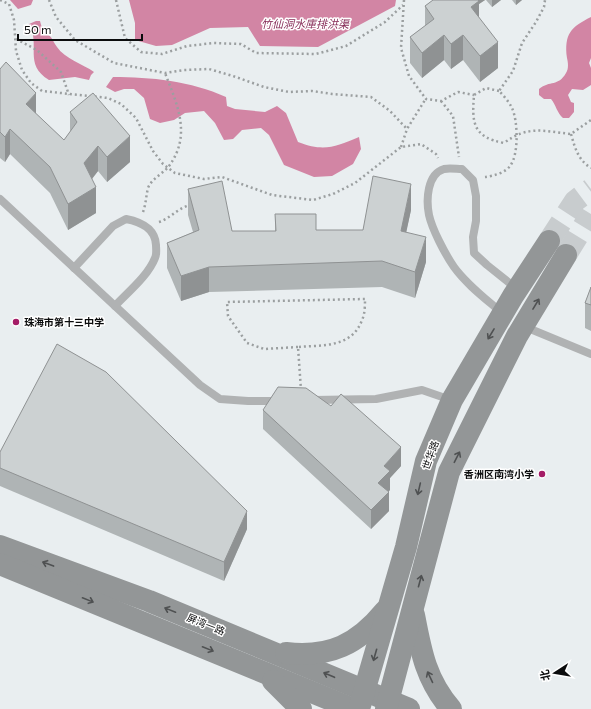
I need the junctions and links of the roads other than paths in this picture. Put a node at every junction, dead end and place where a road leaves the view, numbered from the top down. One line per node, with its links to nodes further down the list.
1 (0, 199): 4 (lane)
2 (549, 241): 5 (main road, 世华路)
3 (566, 255): 8 (main road, one-way to 3)
4 (74, 268): 6 (lane); 6 (lane)
5 (518, 289): 7 (main road, 世华路); 7 (lane)
6 (115, 306): 10 (lane)
7 (503, 314): 12 (main road, 世华路, one-way to 12)
8 (523, 326): 9 (lane); 16 (main road, one-way to 8)
9 (591, 354)
10 (286, 400)
11 (301, 400): 12 (lane)
12 (452, 400): 15 (main road, 世华路, one-way to 15)
13 (0, 546): 17 (main road, 屏湾一路, one-way to 13)
14 (0, 564): 18 (main road, one-way to 18)
15 (388, 607): 17 (main road); 19 (main road, 世华路, one-way to 19)
16 (413, 610): 20 (main road); 24 (main road, one-way to 16)
17 (275, 652): 19 (main road, 屏湾一路, one-way to 17)
18 (264, 672): 21 (main road); 22 (main road)
19 (362, 700): 20 (main road, 屏湾一路)
20 (388, 704): 23 (main road, 屏湾一路)
21 (301, 709)
22 (353, 709)
23 (409, 709)
24 (451, 709)

